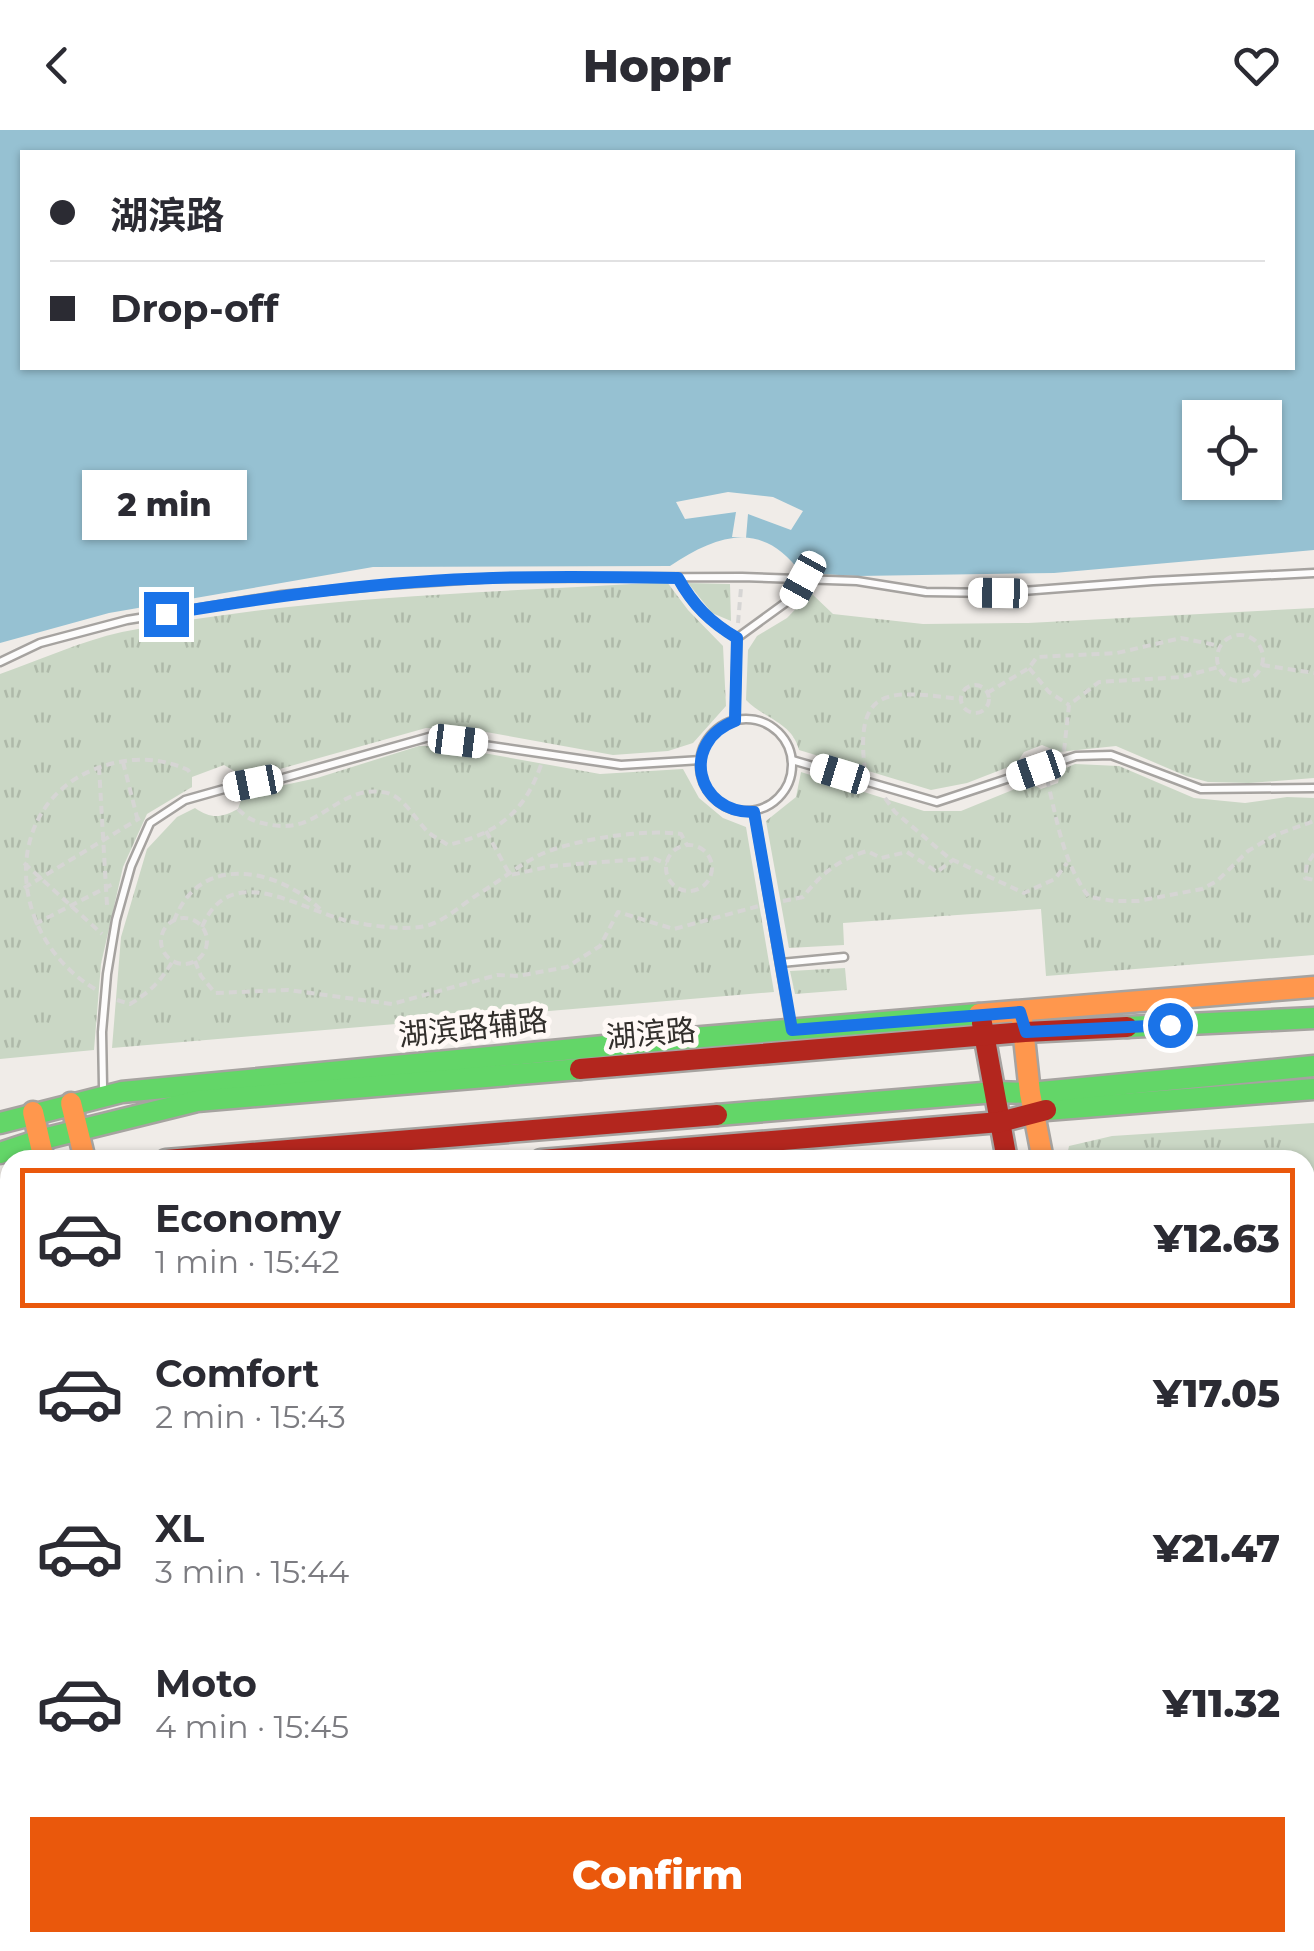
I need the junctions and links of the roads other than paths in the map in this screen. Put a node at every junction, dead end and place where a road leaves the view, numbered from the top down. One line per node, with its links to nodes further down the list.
1 (1314, 573): 3 (lane)
2 (678, 578): 3 (lane); 4 (lane); 5 (lane)
3 (803, 580): 4 (lane)
4 (737, 638): 6 (lane)
5 (0, 662)
6 (735, 721): 7 (lane); 8 (lane)
7 (701, 760): 10 (lane); 19 (lane)
8 (792, 760): 9 (lane); 10 (lane)
9 (1314, 788)
10 (754, 812): 12 (lane)
11 (844, 957): 12 (lane)
12 (780, 963): 17 (lane)
13 (1314, 986): 15 (main road)
14 (1314, 1018): 15 (main road, 湖滨路)
15 (1023, 1022): 16 (main road, 湖滨路); 23 (main road)
16 (983, 1026): 17 (main road, 湖滨路辅路); 21 (main road); 27 (main road, 湖滨路)
17 (792, 1030): 22 (main road, 湖滨路辅路)
18 (1314, 1066): 23 (main road)
19 (103, 1086)
20 (1314, 1090): 23 (main road)
21 (995, 1092): 23 (main road); 26 (main road); 30 (main road)
22 (71, 1102): 24 (main road, 湖滨路辅路); 27 (main road)
23 (1032, 1102): 26 (main road); 33 (main road)
24 (33, 1112): 25 (main road, 湖滨路辅路); 28 (main road)
25 (0, 1122)
26 (1000, 1122): 31 (main road); 32 (main road)
27 (79, 1132): 28 (main road, 湖滨路); 29 (main road)
28 (42, 1150)
29 (83, 1150)
30 (288, 1150)
31 (662, 1150)
32 (1004, 1150)
33 (1041, 1150)

